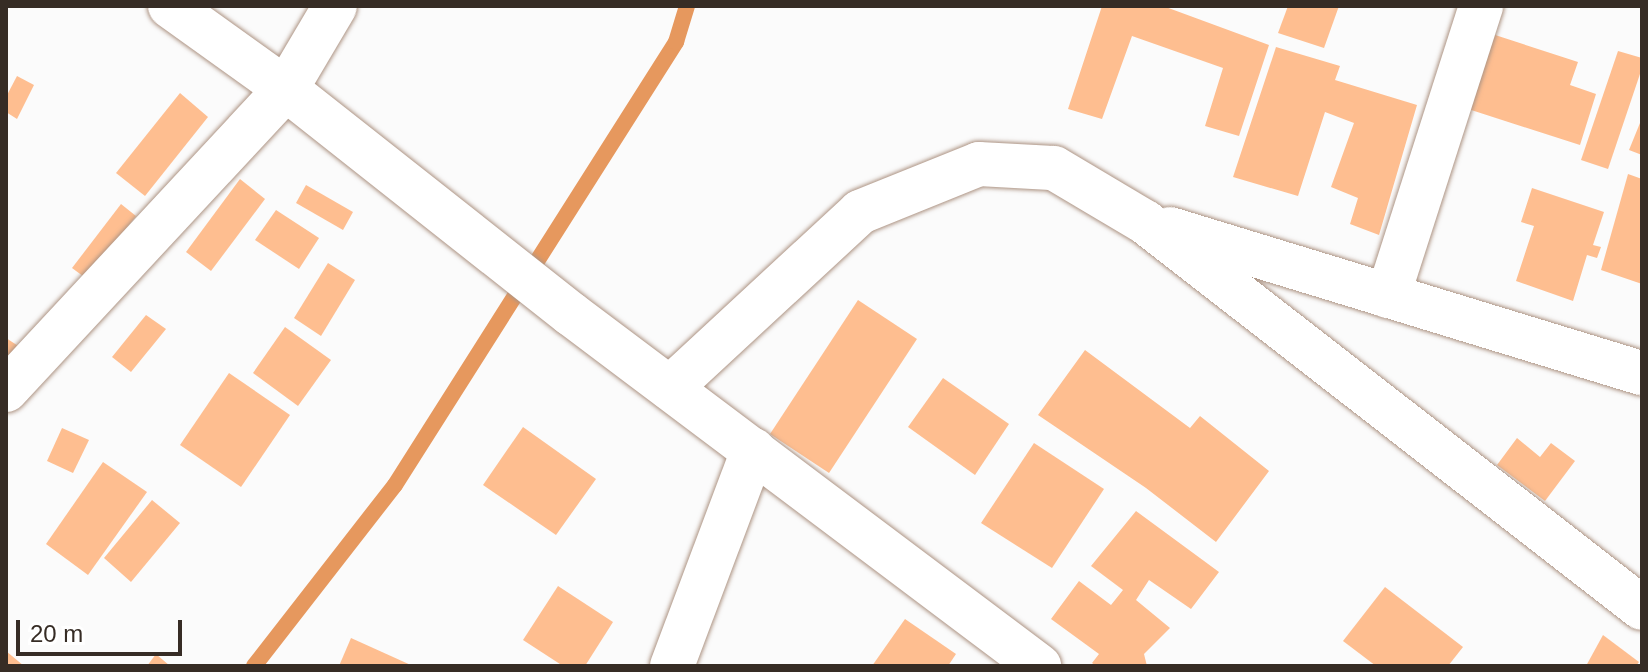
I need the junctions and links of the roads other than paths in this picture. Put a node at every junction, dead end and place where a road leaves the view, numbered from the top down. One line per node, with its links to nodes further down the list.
1 (170, 6): 4 (street)
2 (335, 6): 4 (street)
3 (1481, 6): 6 (street)
4 (286, 89): 8 (street); 9 (street)
5 (1145, 222): 6 (street); 8 (street); 11 (street)
6 (1388, 296): 7 (street)
7 (1642, 373)
8 (670, 388): 10 (street)
9 (6, 390)
10 (753, 450): 12 (street); 13 (street)
11 (1642, 608)
12 (672, 666)
13 (1039, 666)

